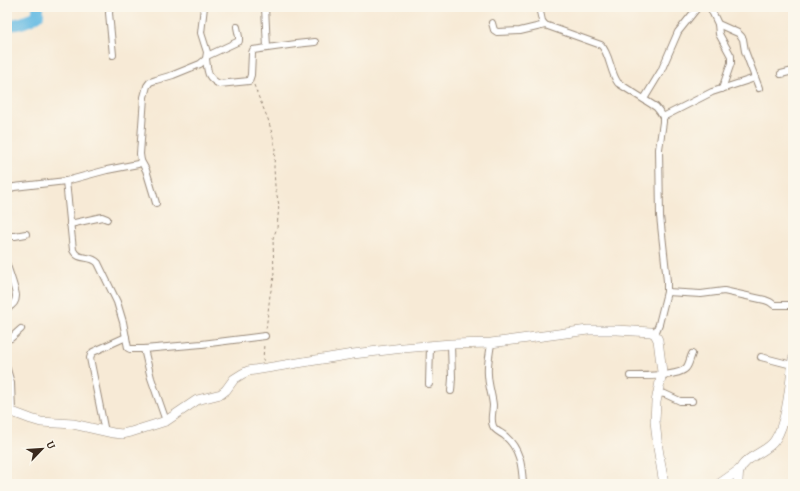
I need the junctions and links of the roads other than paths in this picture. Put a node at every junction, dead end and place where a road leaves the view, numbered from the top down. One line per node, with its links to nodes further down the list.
1 (110, 7): 13 (street)
2 (204, 7): 14 (street)
3 (265, 7): 12 (street)
4 (539, 7): 9 (street)
5 (698, 7): 20 (street)
6 (710, 7): 8 (street)
7 (492, 23): 9 (street)
8 (718, 24): 17 (street); 19 (street)
9 (545, 25): 20 (street)
10 (237, 27): 14 (street)
11 (315, 42): 12 (street)
12 (267, 48): 14 (street)
13 (113, 55)
14 (207, 58): 22 (street)
15 (793, 71): 16 (street)
16 (781, 74)
17 (755, 78): 18 (street); 19 (street)
18 (760, 88)
19 (722, 89): 21 (street)
20 (644, 99): 21 (street)
21 (663, 117): 31 (street)
22 (141, 162): 23 (street); 25 (street)
23 (66, 181): 24 (street); 27 (street)
24 (7, 190)
25 (156, 203)
26 (107, 219): 27 (street)
27 (70, 224): 37 (street)
28 (26, 234): 29 (street)
29 (7, 236)
30 (7, 265): 33 (street)
31 (667, 292): 32 (street); 35 (street)
32 (793, 305)
33 (7, 308)
34 (21, 329): 38 (street)
35 (656, 334): 39 (street); 48 (street)
36 (264, 336): 42 (street)
37 (126, 337): 42 (street); 56 (street)
38 (7, 339)
39 (491, 343): 40 (street); 58 (street)
40 (451, 344): 41 (street); 50 (street)
41 (430, 346): 49 (street); 55 (street)
42 (144, 349): 55 (street)
43 (692, 354): 48 (street)
44 (761, 357): 45 (street)
45 (793, 362): 54 (street)
46 (7, 369): 53 (street)
47 (630, 376): 48 (street)
48 (662, 376): 51 (street)
49 (429, 384)
50 (451, 390)
51 (658, 393): 52 (street); 59 (street)
52 (692, 401)
53 (9, 411): 56 (street)
54 (789, 411): 57 (street)
55 (166, 422): 56 (street)
56 (105, 432)
57 (739, 470): 60 (street); 61 (street)
58 (523, 484)
59 (664, 484)
60 (719, 484)
61 (738, 484)

